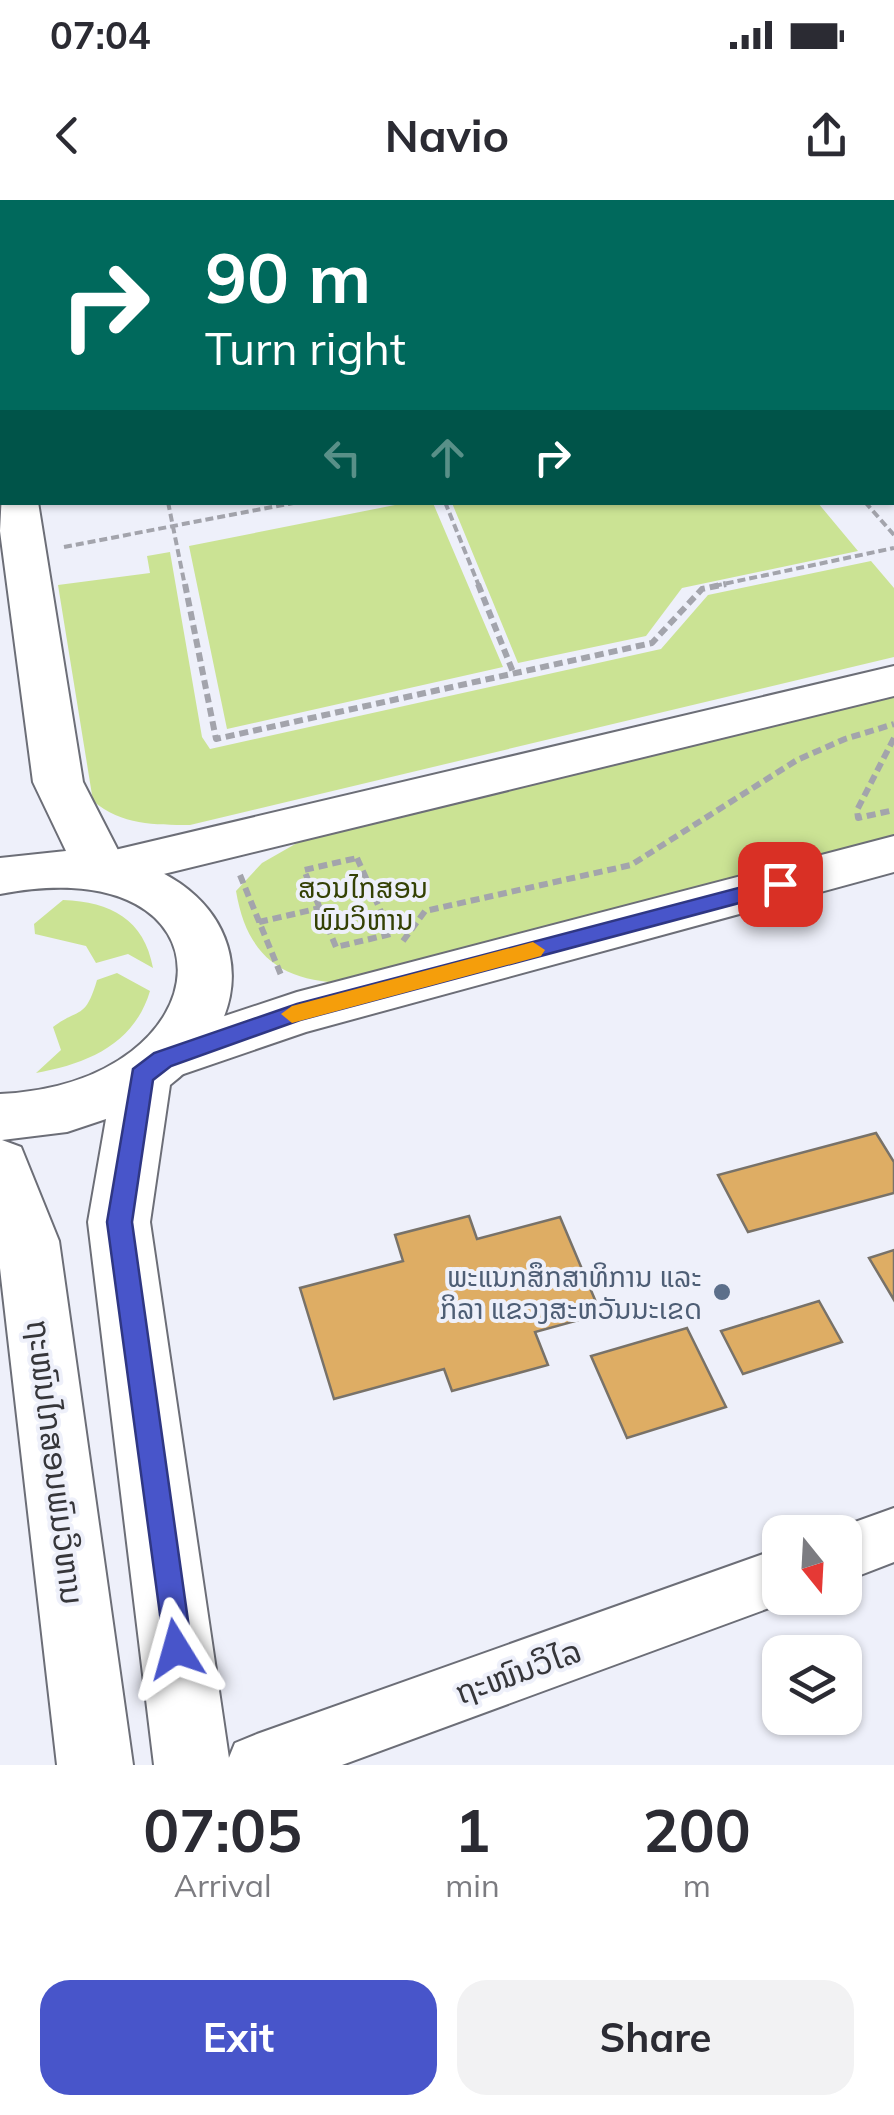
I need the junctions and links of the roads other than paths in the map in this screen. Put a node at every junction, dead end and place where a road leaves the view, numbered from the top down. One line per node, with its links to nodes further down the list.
1 (17, 505): 2 (main road)
2 (12, 556): 5 (main road)
3 (894, 681): 5 (main road)
4 (894, 854): 7 (main road)
5 (102, 870): 6 (main road); 7 (main road)
6 (0, 876)
7 (152, 1068): 8 (main road); 14 (main road)
8 (0, 1117)
9 (0, 1164): 13 (main road, ຖະໜົນໄກສອນພົມວິຫານ)
10 (894, 1535): 11 (street)
11 (862, 1547)
12 (762, 1582): 15 (street, ຖະໜົນວິໄລ)
13 (94, 1765)
14 (192, 1765)
15 (256, 1765)

